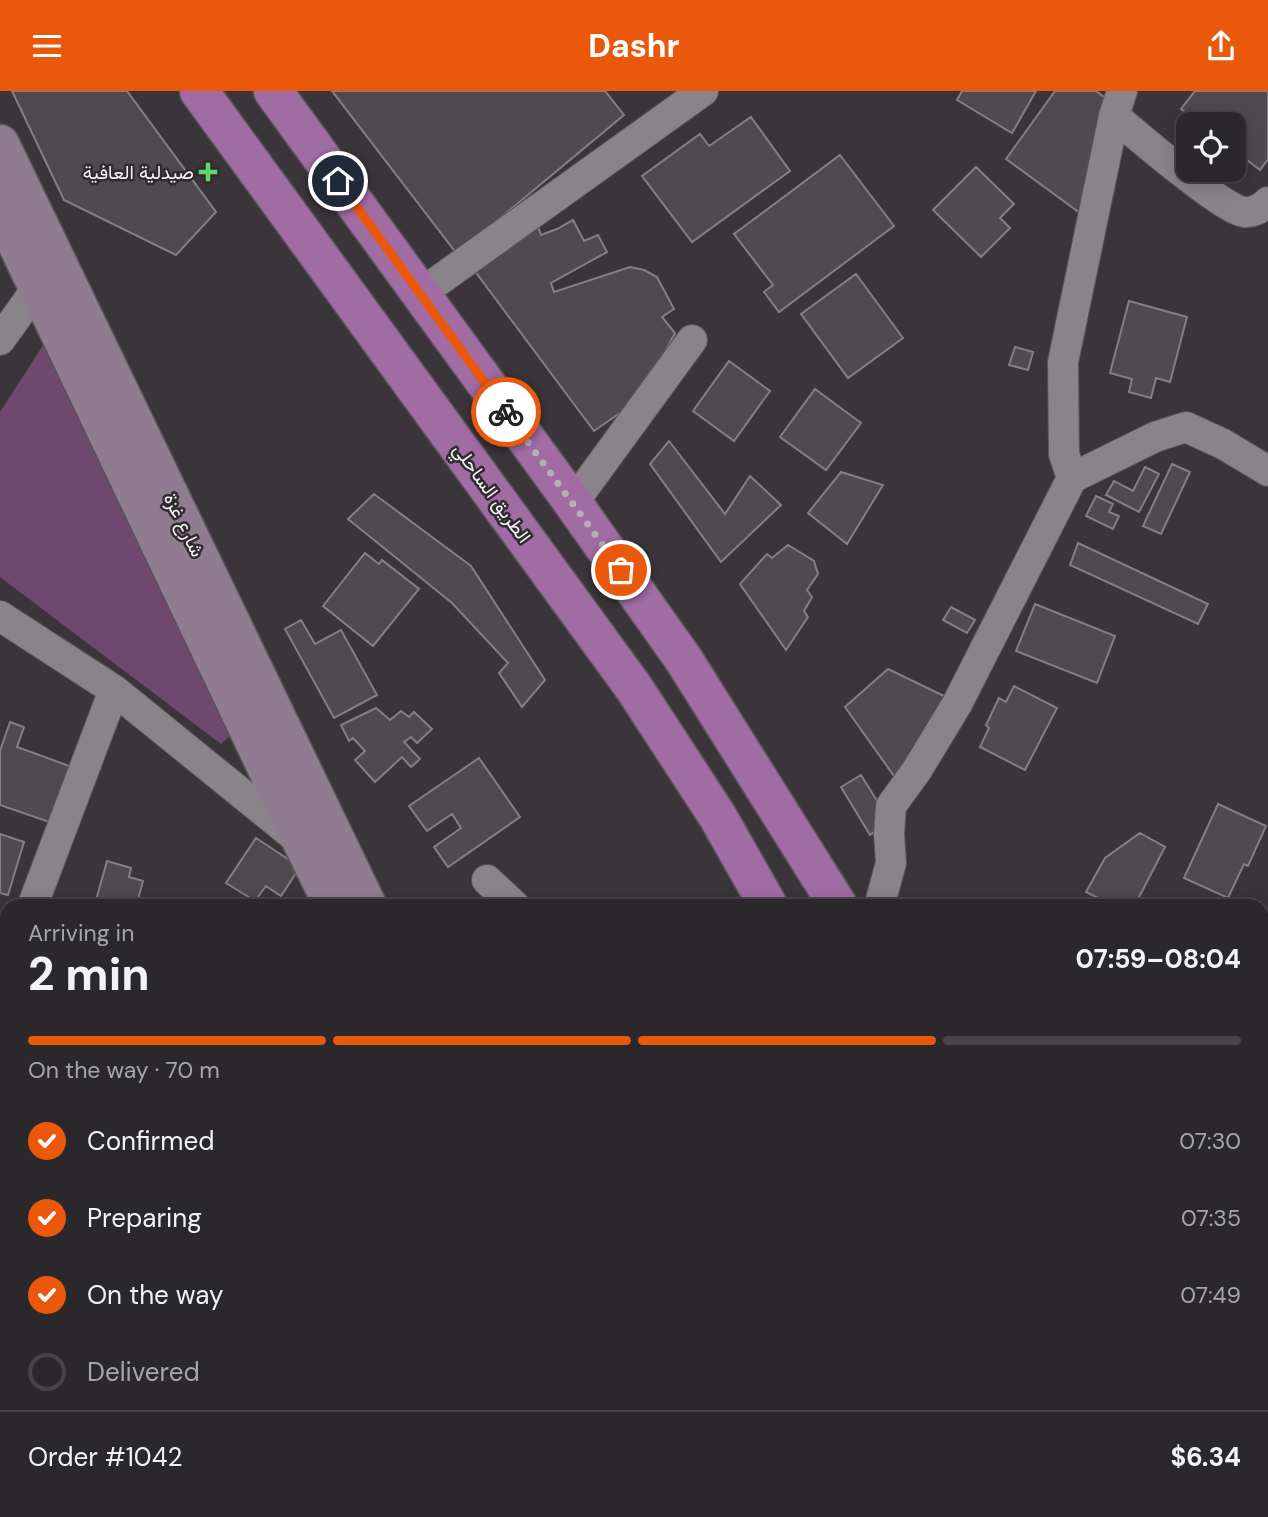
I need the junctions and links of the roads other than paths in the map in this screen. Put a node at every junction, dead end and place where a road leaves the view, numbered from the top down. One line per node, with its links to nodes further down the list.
1 (199, 91): 24 (highway, الطريق الساحلي)
2 (273, 91): 9 (highway)
3 (703, 91): 9 (street)
4 (1118, 104): 6 (street); 13 (street)
5 (0, 144): 18 (street, شارع غزة)
6 (1268, 202)
7 (0, 208): 8 (street, شارع غزة)
8 (38, 287): 10 (street); 17 (street, شارع غزة)
9 (420, 294): 14 (highway)
10 (0, 340)
11 (692, 340): 14 (street)
12 (1268, 471): 13 (street)
13 (1072, 478): 26 (street)
14 (573, 503): 25 (highway)
15 (0, 616): 16 (street)
16 (114, 690): 17 (street); 20 (street)
17 (302, 842): 18 (street); 21 (street, شارع غزة)
18 (340, 846): 22 (street, شارع غزة)
19 (487, 880): 23 (street)
20 (35, 899)
21 (330, 899)
22 (364, 899)
23 (507, 899)
24 (764, 899)
25 (834, 899)
26 (880, 899)

